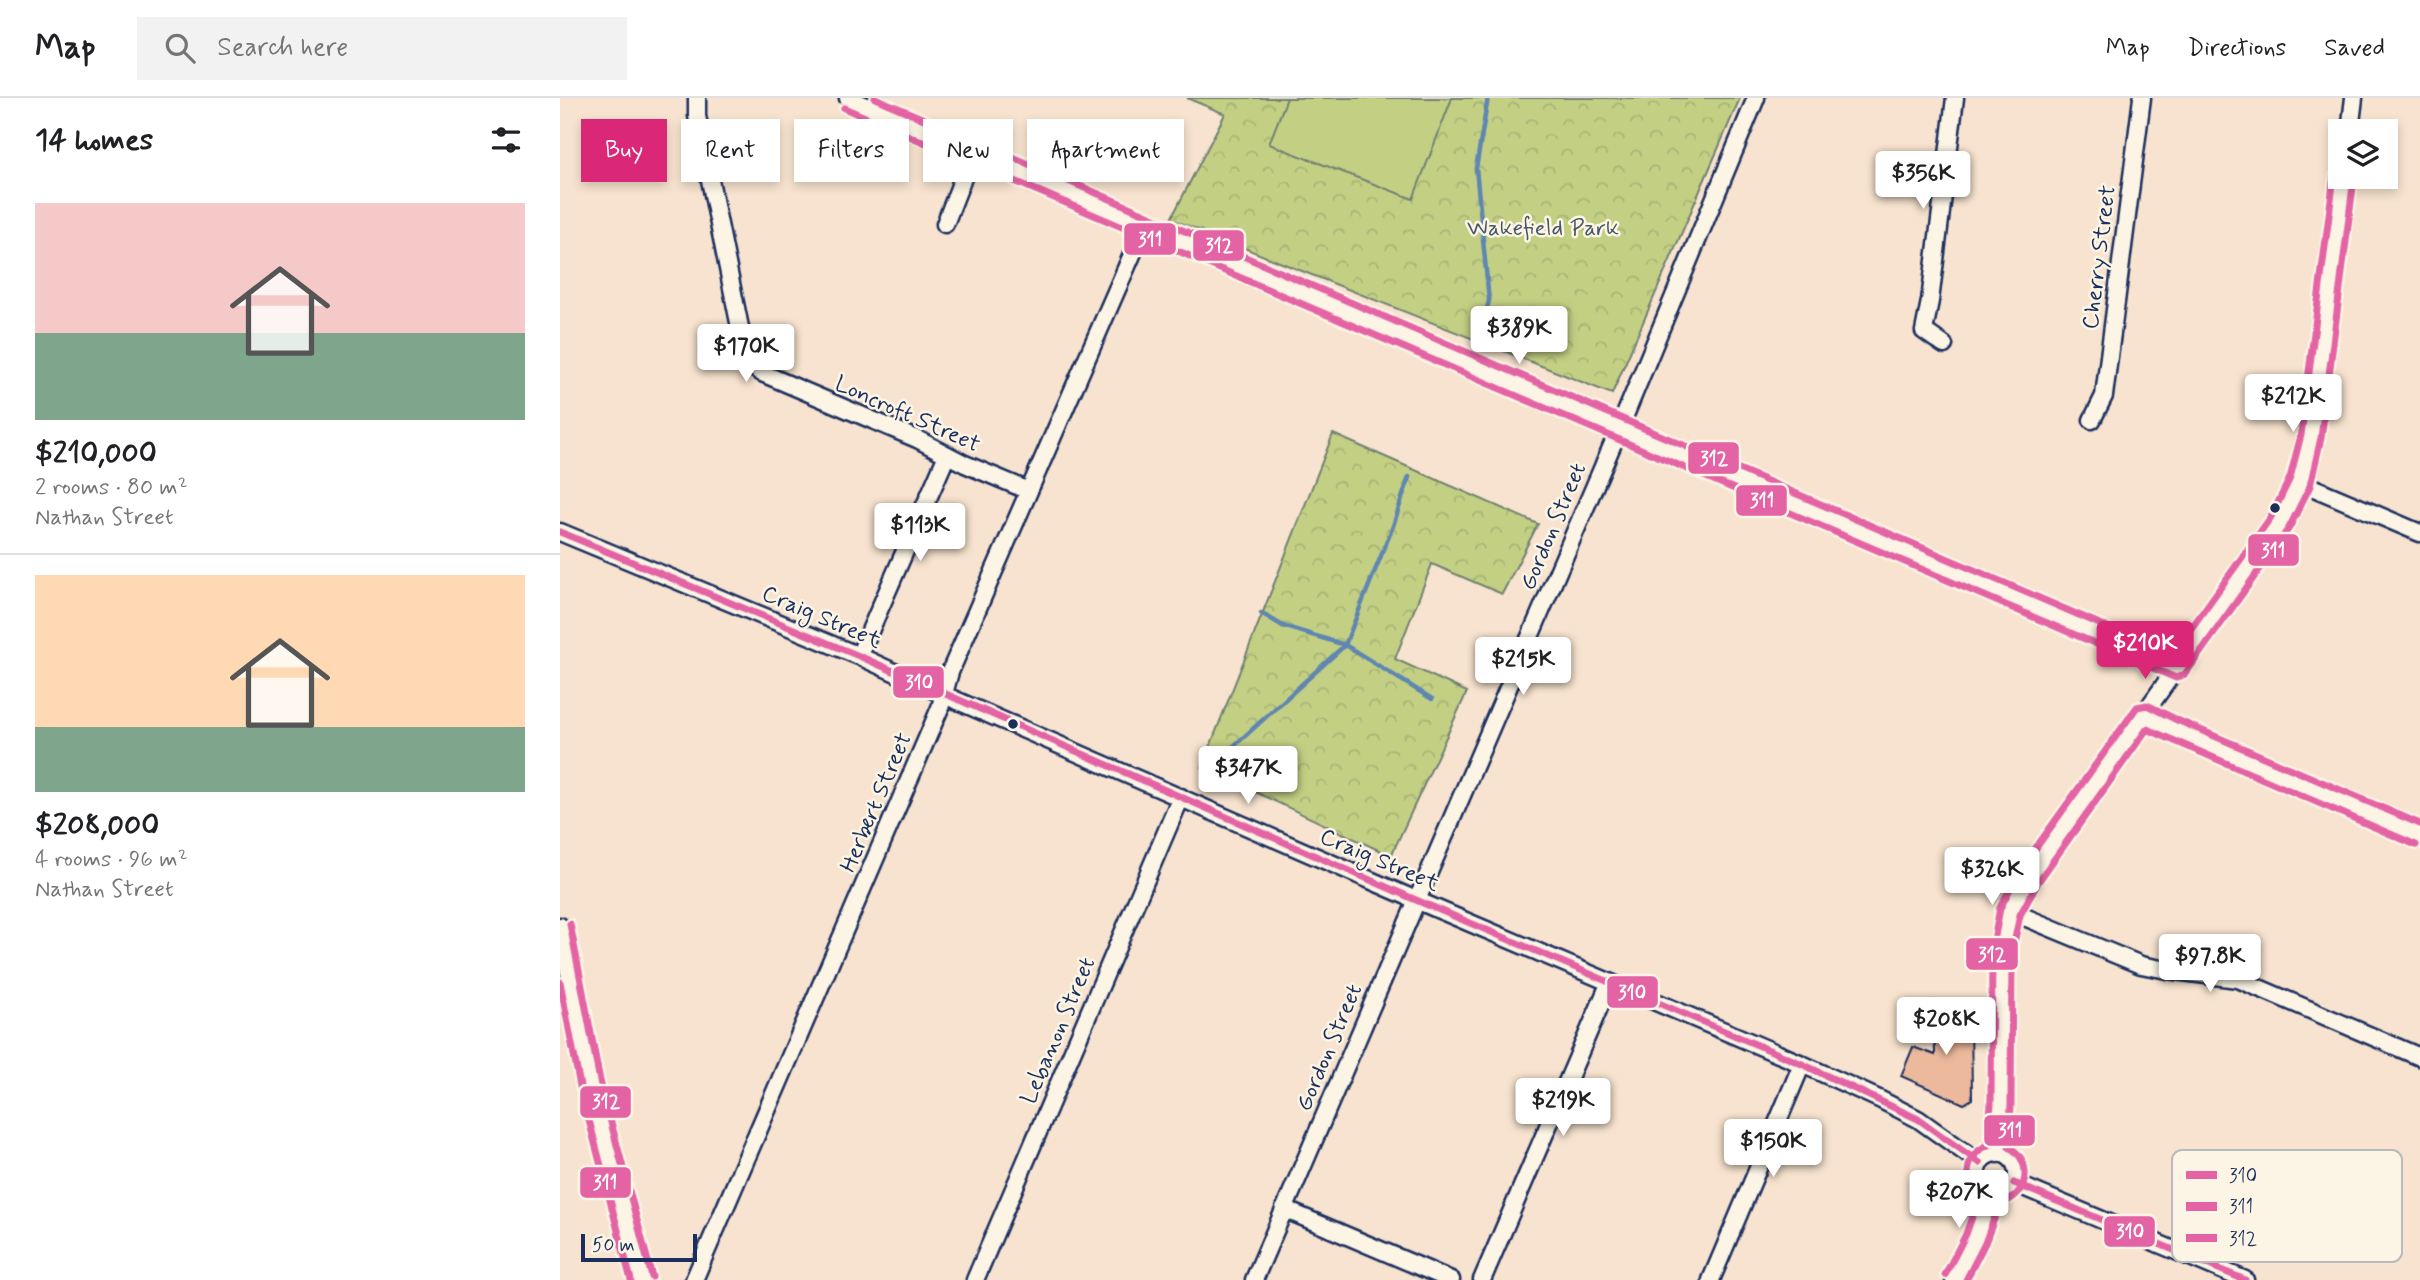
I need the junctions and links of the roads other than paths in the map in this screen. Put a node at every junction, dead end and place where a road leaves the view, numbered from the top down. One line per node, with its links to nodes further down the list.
1 (697, 98): 17 (street, Loncroft Street)
2 (848, 98): 8 (street)
3 (1756, 98): 16 (street, Gordon Street)
4 (1955, 98): 14 (street)
5 (2142, 98): 15 (street, Cherry Street)
6 (2354, 98): 7 (street)
7 (2351, 119)
8 (923, 130)
9 (1013, 169): 13 (street)
10 (961, 182): 12 (street)
11 (2342, 189): 18 (street)
12 (945, 224)
13 (1145, 225): 16 (street); 19 (street, Herbert Street)
14 (1944, 345)
15 (2092, 420)
16 (1619, 428): 23 (street); 28 (street, Gordon Street)
17 (947, 455): 19 (street, Loncroft Street); 22 (street)
18 (2300, 482): 21 (street); 23 (street)
19 (1030, 491): 24 (street, Herbert Street)
20 (560, 532): 22 (street, Craig Street)
21 (2420, 533)
22 (859, 656): 24 (street, Craig Street)
23 (2176, 668): 25 (street)
24 (944, 695): 26 (street, Craig Street); 44 (street, Herbert Street)
25 (2144, 715): 27 (street); 29 (street)
26 (1181, 797): 28 (street, Craig Street); 45 (street, Lebanon Street)
27 (2420, 835)
28 (1416, 900): 31 (street, Craig Street); 40 (street, Gordon Street)
29 (2010, 911): 34 (street); 36 (street)
30 (560, 926): 33 (street)
31 (1610, 982): 35 (street, Craig Street); 48 (street)
32 (560, 1022): 33 (street)
33 (577, 1022): 43 (street)
34 (2420, 1057)
35 (1802, 1064): 37 (street, Craig Street); 49 (street)
36 (1998, 1154): 37 (street); 38 (street)
37 (1980, 1163): 39 (street)
38 (2014, 1184): 39 (street); 41 (street)
39 (1992, 1193): 50 (street)
40 (1284, 1209): 46 (street, Gordon Street); 47 (street)
41 (2172, 1250)
42 (2202, 1262): 51 (street)
43 (642, 1280)
44 (694, 1280)
45 (975, 1280)
46 (1254, 1280)
47 (1451, 1280)
48 (1482, 1280)
49 (1711, 1280)
50 (1954, 1280)
51 (2245, 1280)

